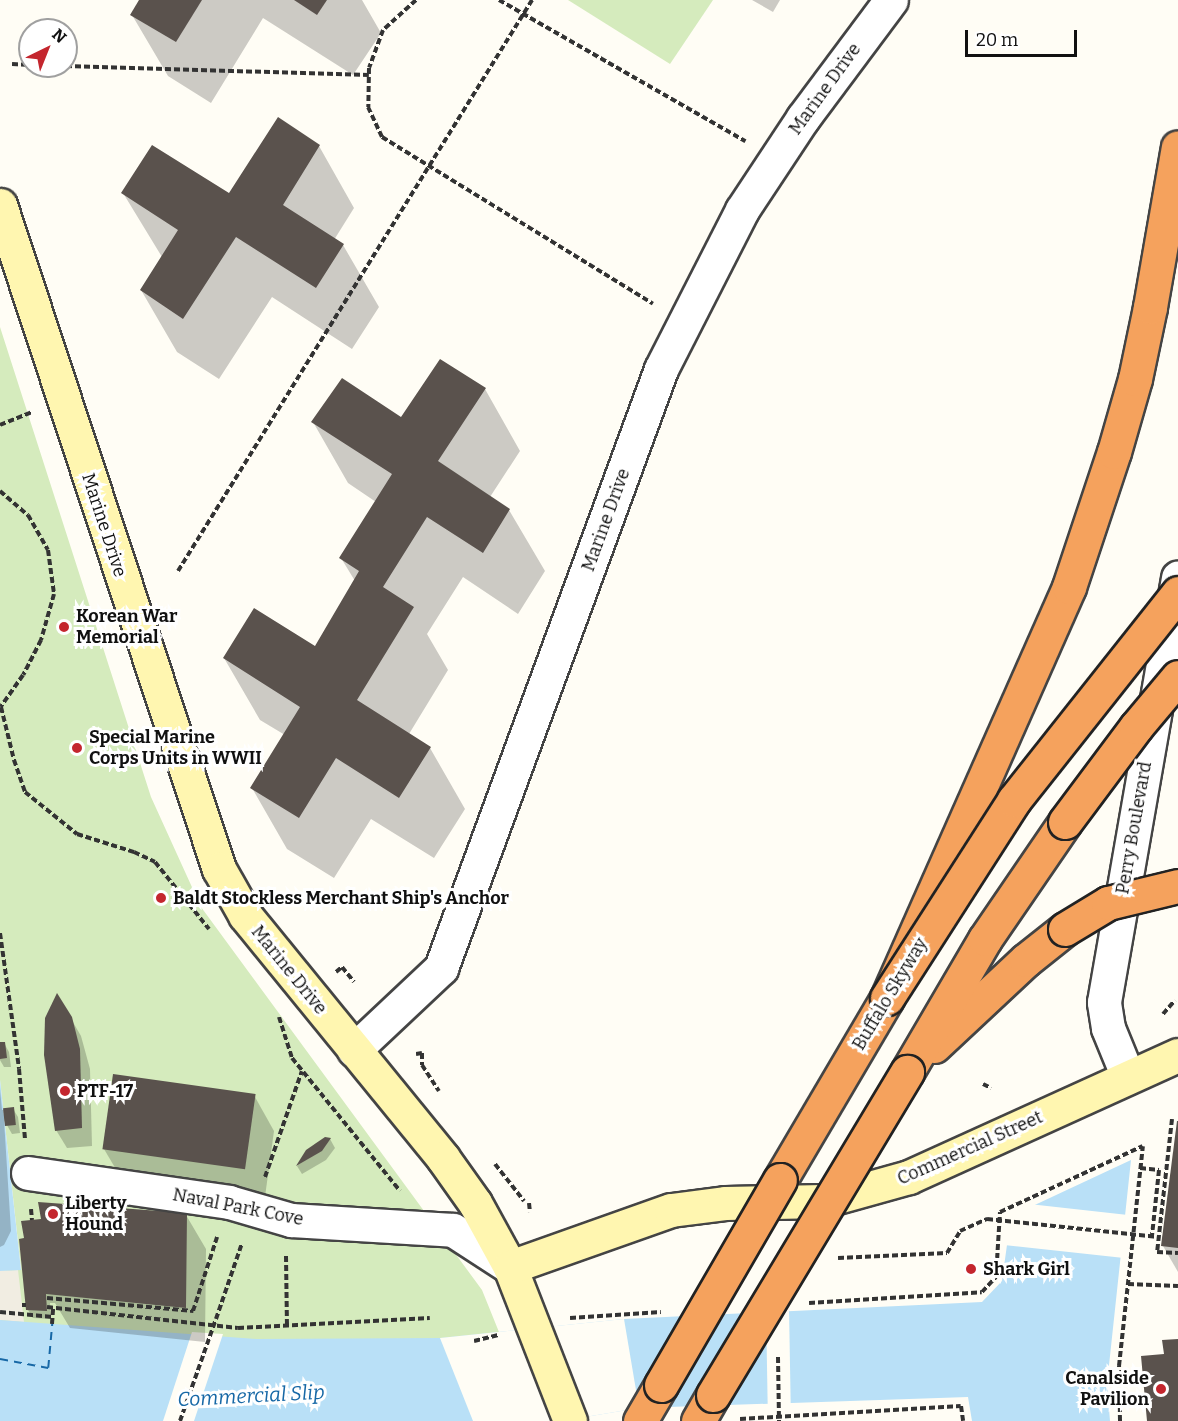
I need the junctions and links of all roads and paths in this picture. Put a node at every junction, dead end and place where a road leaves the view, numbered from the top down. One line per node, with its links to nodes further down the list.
1 (416, 0): 9 (path)
2 (499, 0): 5 (path)
3 (532, 0): 5 (path)
4 (891, 0): 11 (street, Marine Drive)
5 (523, 14): 11 (path); 12 (path)
6 (12, 64): 7 (path)
7 (18, 64)
8 (78, 66): 9 (path)
9 (369, 75): 12 (path)
10 (1178, 147): 29 (highway, bridge)
11 (776, 159): 14 (street, Marine Drive)
12 (428, 166): 14 (path); 18 (path)
13 (0, 205): 33 (street, Marine Drive)
14 (685, 323): 33 (street, Marine Drive)
15 (41, 409): 16 (path)
16 (0, 425)
17 (0, 490): 22 (path)
18 (178, 571)
19 (1178, 577): 38 (street, Perry Boulevard)
20 (1178, 593): 29 (highway, Buffalo Skyway, bridge)
21 (1178, 677): 37 (highway, bridge)
22 (0, 707): 25 (path)
23 (1178, 886): 37 (highway, bridge)
24 (0, 933): 26 (path)
25 (213, 934)
26 (2, 962): 43 (path)
27 (342, 967): 28 (path)
28 (354, 982)
29 (887, 998): 74 (highway, Buffalo Skyway, bridge)
30 (1175, 1000): 31 (path)
31 (1163, 1014)
32 (279, 1016): 50 (path)
33 (354, 1050): 56 (street, Marine Drive)
34 (422, 1053): 35 (path)
35 (416, 1054)
36 (1178, 1055): 38 (street, Commercial Street)
37 (907, 1072): 75 (highway, bridge)
38 (1128, 1077): 56 (street, Commercial Street)
39 (983, 1084): 40 (path)
40 (991, 1088)
41 (1172, 1119): 52 (path)
42 (1140, 1168): 51 (path); 57 (path); 60 (path)
43 (28, 1173): 46 (street, Naval Park Cove); 49 (path)
44 (519, 1195): 45 (path)
45 (513, 1198)
46 (229, 1202): 50 (street, Naval Park Cove); 59 (path)
47 (529, 1203): 48 (path)
48 (530, 1212)
49 (32, 1220)
50 (432, 1229): 56 (street, Naval Park Cove)
51 (1152, 1236): 52 (path, bridge); 54 (path, bridge)
52 (1158, 1237): 53 (path)
53 (1178, 1253)
54 (834, 1258)
55 (286, 1260): 68 (path)
56 (510, 1267): 73 (street, Marine Drive)
57 (1128, 1284): 58 (path); 77 (path)
58 (1178, 1286)
59 (46, 1298)
60 (803, 1303)
61 (672, 1311): 65 (path)
62 (0, 1312): 63 (path)
63 (53, 1317): 67 (path); 68 (path)
64 (430, 1318): 68 (path)
65 (570, 1318)
66 (216, 1319): 72 (path, bridge)
67 (52, 1324)
68 (286, 1325)
69 (498, 1335): 70 (path)
70 (474, 1341)
71 (739, 1419): 76 (path)
72 (180, 1421)
73 (570, 1421)
74 (640, 1421)
75 (698, 1421)
76 (963, 1421)
77 (1120, 1421)

